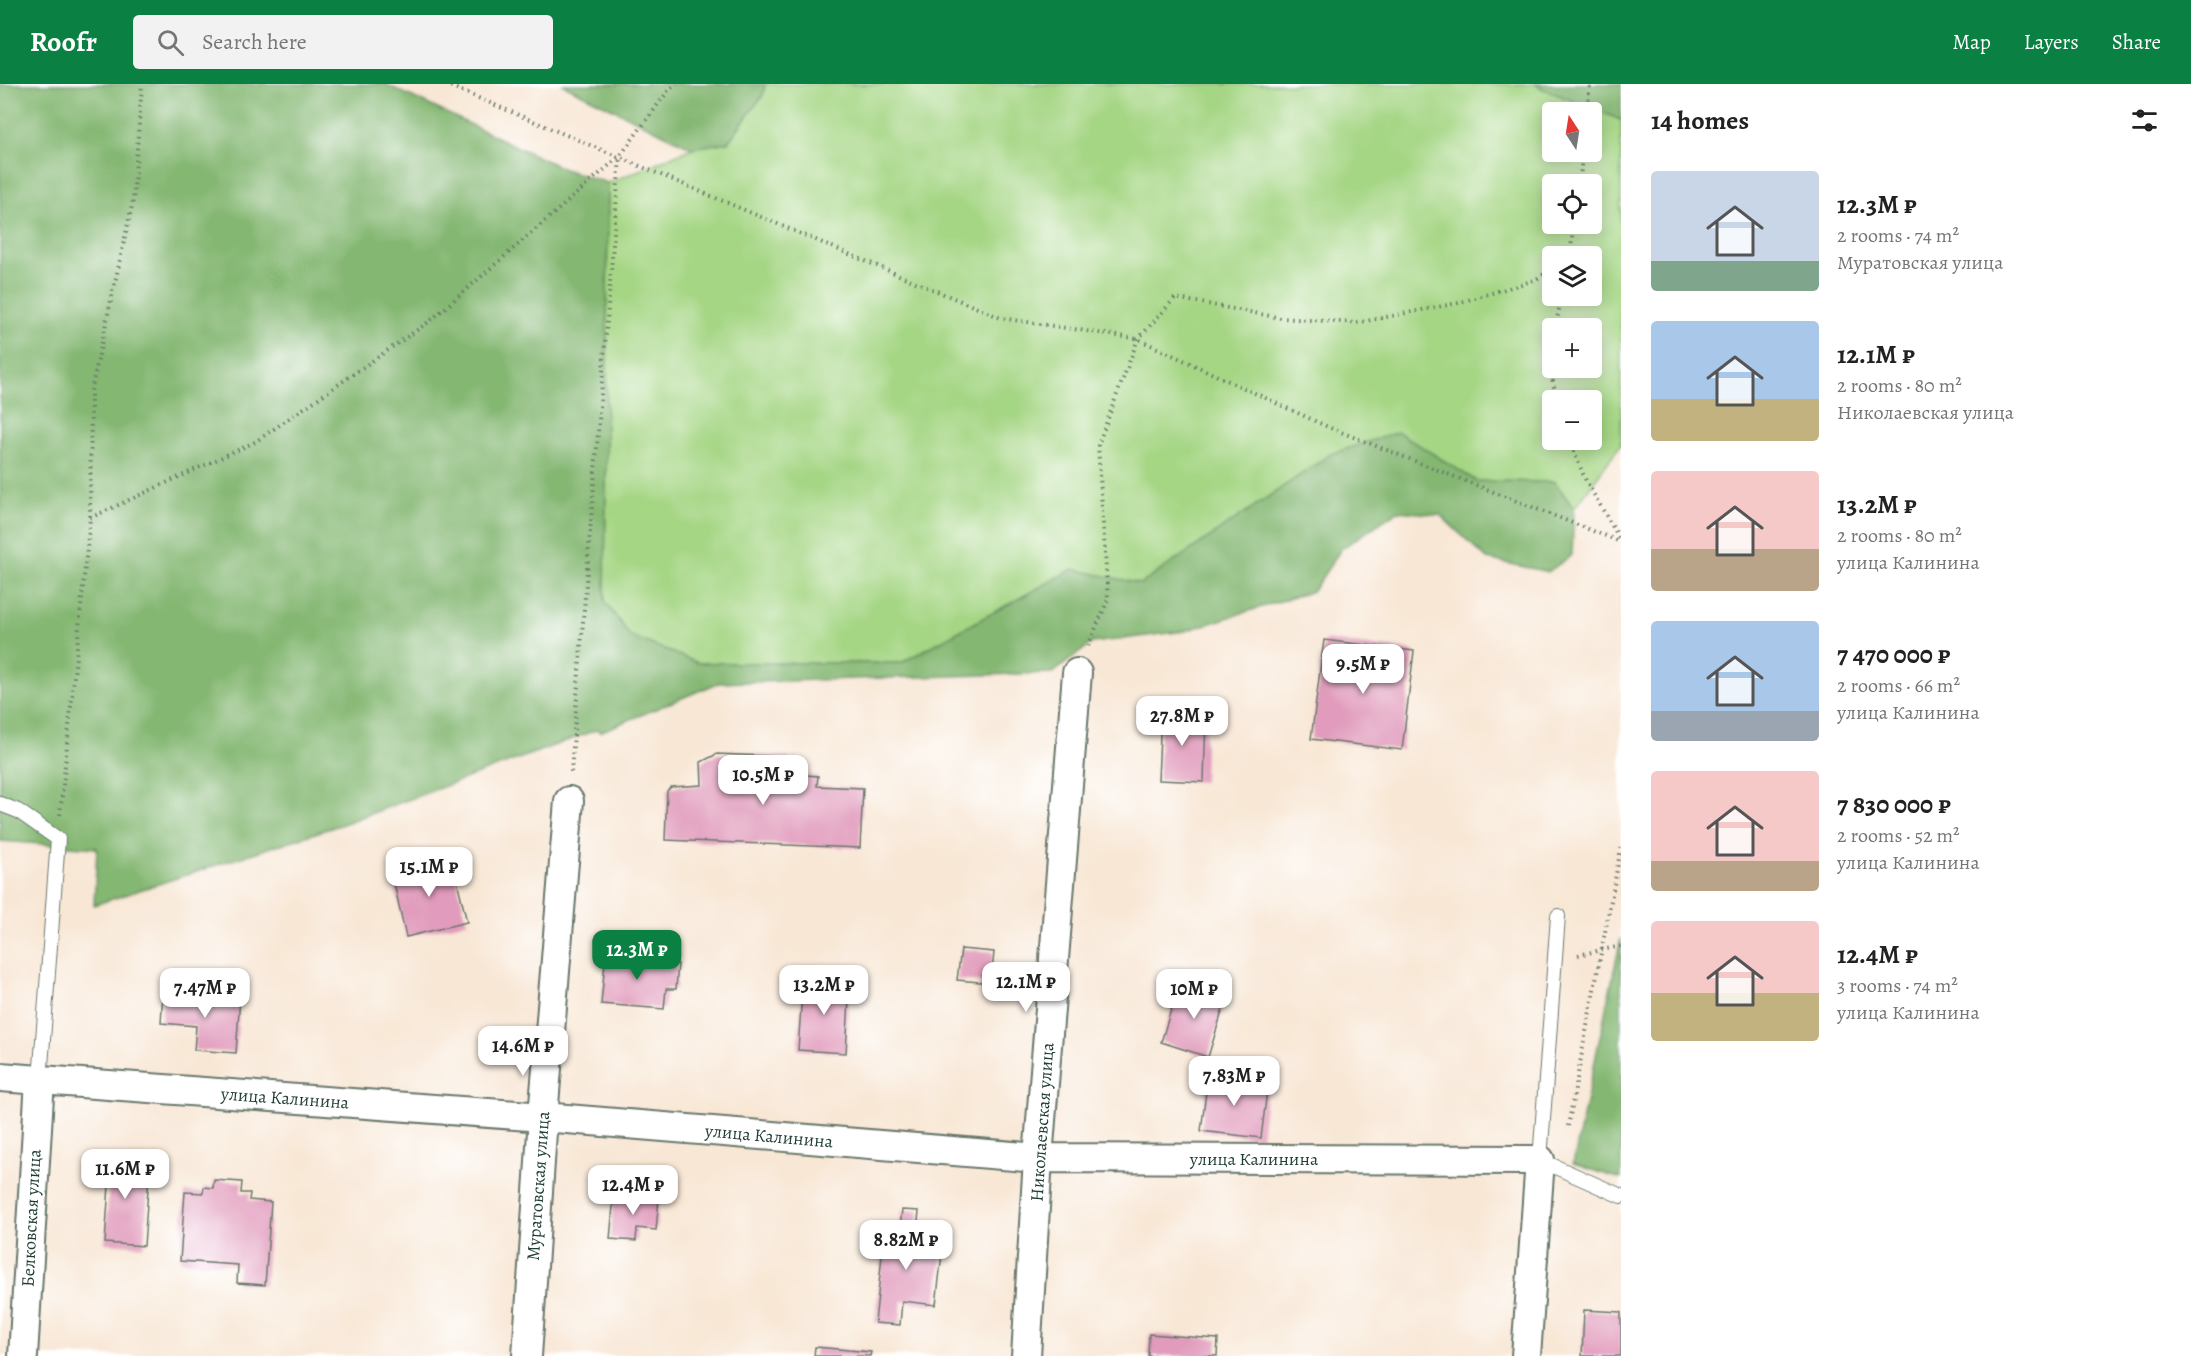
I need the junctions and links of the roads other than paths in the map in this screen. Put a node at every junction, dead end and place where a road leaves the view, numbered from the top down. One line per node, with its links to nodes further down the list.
1 (1077, 673): 8 (street, Николаевская улица)
2 (569, 801): 7 (street, Муратовская улица)
3 (0, 804): 6 (lane)
4 (1558, 916): 9 (lane)
5 (0, 1077): 6 (street, улица Калинина)
6 (40, 1080): 7 (street, улица Калинина); 11 (street, Белковская улица)
7 (543, 1117): 8 (street, улица Калинина); 12 (street, Муратовская улица)
8 (1038, 1158): 9 (street, улица Калинина); 13 (street, Николаевская улица)
9 (1540, 1160): 10 (lane); 14 (street)
10 (1621, 1196)
11 (23, 1356)
12 (527, 1356)
13 (1026, 1356)
14 (1526, 1356)

